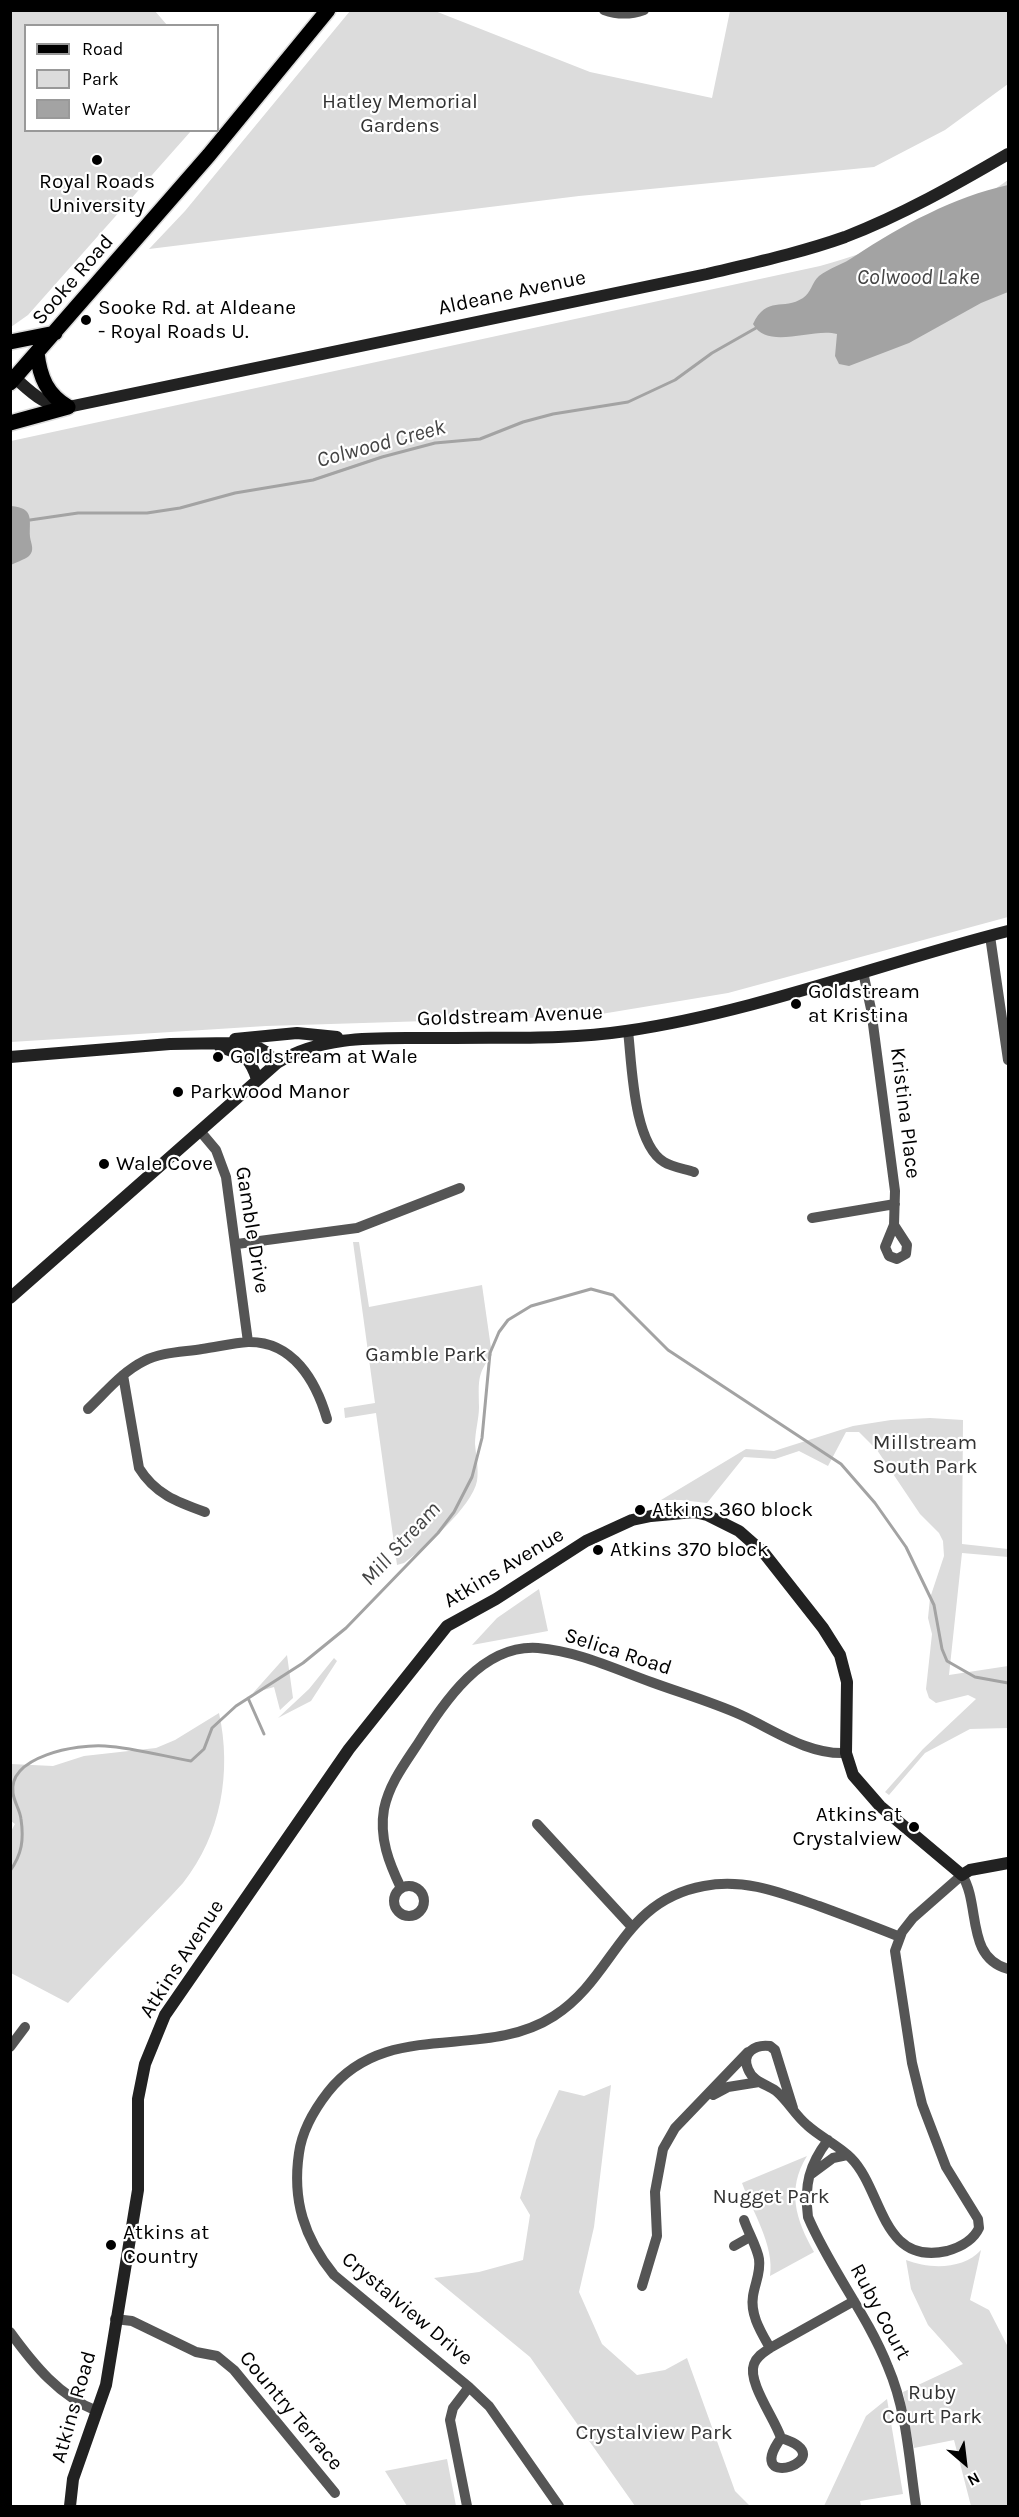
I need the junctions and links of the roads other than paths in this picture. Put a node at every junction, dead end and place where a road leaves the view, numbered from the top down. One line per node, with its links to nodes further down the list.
1 (328, 10): 5 (main road, Sooke Road)
2 (604, 10): 3 (street)
3 (644, 10)
4 (1008, 154): 9 (street, Aldeane Avenue)
5 (55, 333): 6 (main road); 7 (main road, Sooke Road)
6 (10, 342)
7 (37, 353): 8 (main road, Sooke Road); 9 (main road)
8 (12, 378): 9 (street, Aldeane Avenue)
9 (68, 407): 10 (main road)
10 (10, 423)
11 (1008, 931): 12 (street, Goldstream Avenue)
12 (990, 936): 13 (street, Goldstream Avenue); 18 (street)
13 (863, 972): 14 (street, Goldstream Avenue); 24 (street, Kristina Place)
14 (628, 1031): 15 (street, Goldstream Avenue); 22 (street)
15 (364, 1039): 16 (street); 19 (street, Goldstream Avenue)
16 (210, 1043): 17 (street); 19 (street); 20 (street)
17 (10, 1056)
18 (1008, 1060)
19 (277, 1063): 20 (street, Goldstream Avenue)
20 (257, 1079): 21 (street, Goldstream Avenue)
21 (200, 1131): 27 (street, Gamble Drive); 28 (street, Goldstream Avenue)
22 (694, 1172)
23 (460, 1188): 27 (street)
24 (895, 1204): 25 (street); 26 (street, Kristina Place)
25 (813, 1218)
26 (894, 1225)
27 (237, 1244): 29 (street, Gamble Drive)
28 (10, 1298)
29 (248, 1342): 30 (street); 32 (street)
30 (123, 1375): 31 (street); 33 (street)
31 (88, 1409)
32 (327, 1419)
33 (205, 1512)
34 (846, 1753): 37 (street, Atkins Avenue); 38 (street, Selica Road); 56 (street, Atkins Avenue)
35 (537, 1824): 39 (street)
36 (1008, 1863): 37 (street)
37 (962, 1875): 40 (street); 41 (street)
38 (401, 1888)
39 (632, 1926): 40 (street, Crystalview Drive); 59 (street, Crystalview Drive)
40 (899, 1940): 49 (street)
41 (1008, 1969)
42 (25, 2028): 43 (street)
43 (10, 2047)
44 (748, 2052): 45 (street); 46 (street); 47 (street)
45 (759, 2082): 46 (street); 47 (street)
46 (705, 2100): 54 (street)
47 (793, 2109): 48 (street)
48 (828, 2140): 49 (street); 50 (street, Ruby Court)
49 (847, 2155): 50 (street)
50 (809, 2175): 55 (street, Ruby Court)
51 (744, 2220): 52 (street)
52 (750, 2237): 53 (street); 58 (street)
53 (734, 2246)
54 (642, 2286)
55 (854, 2301): 58 (street); 66 (street, Ruby Court)
56 (115, 2319): 60 (street, Atkins Road); 62 (street, Country Terrace)
57 (10, 2332): 60 (street)
58 (771, 2348): 61 (street)
59 (469, 2387): 64 (street); 65 (street, Crystalview Drive)
60 (97, 2411): 63 (street, Atkins Road)
61 (781, 2438)
62 (335, 2493)
63 (70, 2506)
64 (467, 2506)
65 (559, 2506)
66 (916, 2506)

